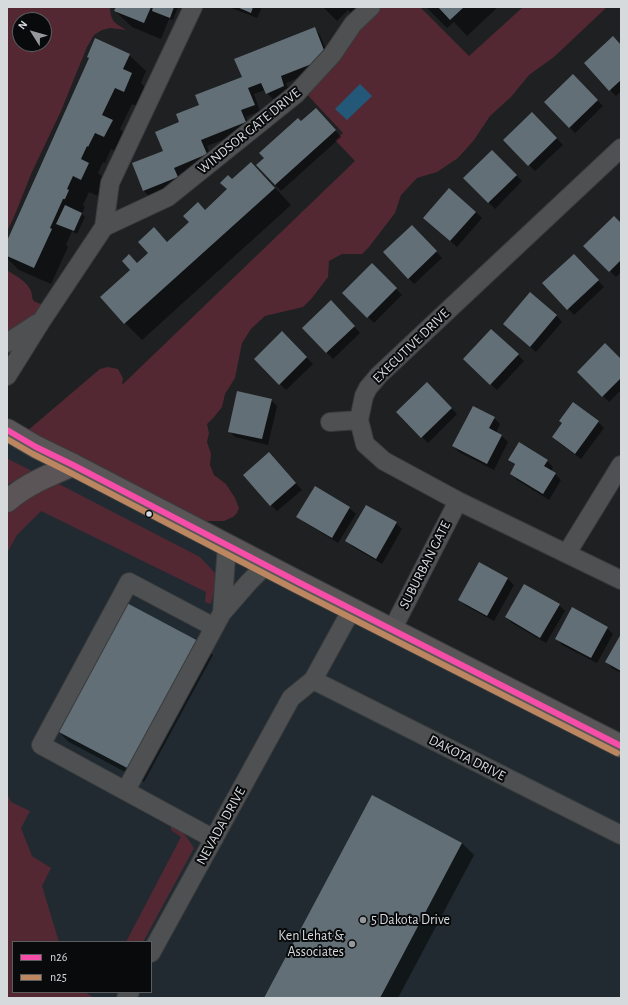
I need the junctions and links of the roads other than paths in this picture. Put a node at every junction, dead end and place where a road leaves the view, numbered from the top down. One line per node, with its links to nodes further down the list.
1 (194, 7): 4 (street)
2 (371, 7): 4 (street, WINDSOR GATE DRIVE)
3 (621, 148): 8 (street, EXECUTIVE DRIVE)
4 (104, 227): 5 (street)
5 (42, 320): 6 (street); 7 (street)
6 (7, 343)
7 (7, 376)
8 (359, 420): 9 (street); 14 (street, EXECUTIVE DRIVE)
9 (330, 422)
10 (7, 430): 11 (main road)
11 (73, 465): 13 (highway); 15 (main road)
12 (621, 465): 16 (street)
13 (7, 501)
14 (458, 501): 16 (street, EXECUTIVE DRIVE); 21 (street, SUBURBAN GATE)
15 (227, 545): 17 (main road); 20 (street)
16 (567, 553): 18 (street, EXECUTIVE DRIVE)
17 (266, 565): 19 (main road); 20 (street)
18 (621, 580)
19 (352, 609): 21 (main road); 22 (street)
20 (218, 620): 24 (street); 24 (street)
21 (392, 630): 23 (main road)
22 (313, 680): 25 (street, DAKOTA DRIVE); 26 (street, NEVADA DRIVE)
23 (621, 746)
24 (126, 790): 26 (street)
25 (621, 835)
26 (214, 839): 27 (street, NEVADA DRIVE)
27 (152, 951)

